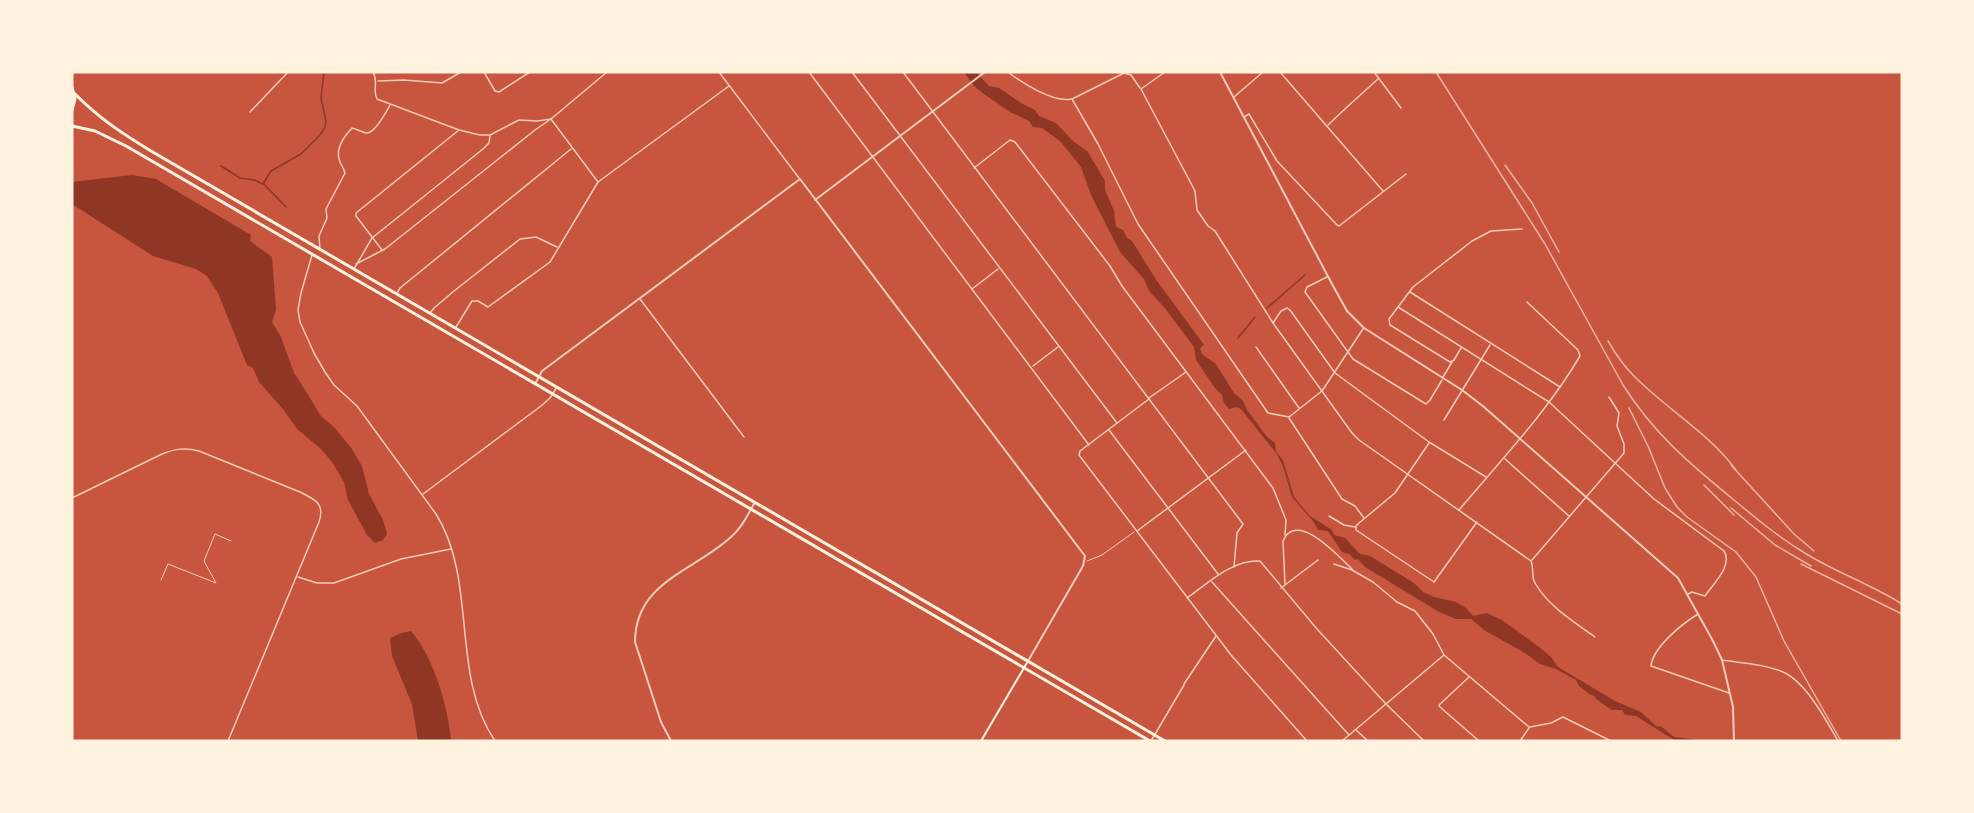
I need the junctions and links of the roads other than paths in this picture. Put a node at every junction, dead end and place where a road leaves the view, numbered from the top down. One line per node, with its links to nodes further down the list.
1 (288, 72): 29 (street)
2 (373, 72): 19 (street)
3 (461, 72): 19 (street)
4 (484, 72): 5 (street)
5 (530, 72)
6 (607, 72): 32 (street)
7 (719, 72): 20 (street)
8 (809, 72): 39 (street)
9 (852, 72): 37 (street)
10 (903, 72): 30 (street)
11 (985, 72): 30 (street)
12 (1008, 72): 25 (street)
13 (1165, 72): 22 (street)
14 (1220, 72): 24 (street)
15 (1263, 72): 24 (street)
16 (1280, 72): 34 (street)
17 (1374, 72): 18 (street)
18 (1379, 78): 27 (street); 34 (street)
19 (377, 81): 26 (street)
20 (729, 86): 42 (street); 43 (street)
21 (72, 87): 23 (main road)
22 (1141, 89): 25 (street); 64 (street)
23 (74, 93): 28 (main road); 49 (main road)
24 (1233, 98): 31 (street)
25 (1072, 99): 89 (street)
26 (390, 105): 35 (street); 49 (street)
27 (1401, 108)
28 (72, 110)
29 (250, 112)
30 (932, 112): 37 (street); 40 (street)
31 (1244, 117): 44 (street); 55 (street)
32 (551, 119): 36 (street); 38 (street); 50 (street)
33 (72, 126): 51 (main road)
34 (1327, 126): 44 (street)
35 (459, 130): 36 (street); 47 (street)
36 (490, 135): 47 (street)
37 (900, 136): 39 (street); 53 (street)
38 (572, 149): 43 (street); 58 (street)
39 (872, 158): 45 (street); 56 (street)
40 (974, 168): 75 (street); 86 (street)
41 (1406, 174): 44 (street)
42 (800, 179): 45 (street); 59 (street)
43 (598, 182): 48 (street)
44 (1383, 192)
45 (815, 200): 120 (street)
46 (1522, 229): 57 (street)
47 (372, 238): 50 (street); 52 (street)
48 (558, 248): 63 (street); 65 (street)
49 (321, 250): 54 (main road)
50 (382, 251): 52 (street)
51 (313, 254): 60 (main road); 103 (street)
52 (356, 264): 54 (street)
53 (999, 268): 56 (street); 68 (street)
54 (354, 269): 58 (main road)
55 (1328, 276): 66 (street); 71 (street)
56 (972, 289): 74 (street)
57 (1409, 291): 62 (street); 67 (street)
58 (396, 294): 60 (main road); 63 (main road)
59 (639, 298): 77 (street); 93 (street)
60 (392, 301): 79 (main road)
61 (1527, 302): 81 (street)
62 (1398, 307): 70 (street); 73 (street)
63 (430, 313): 65 (main road)
64 (1273, 323): 76 (street); 83 (street)
65 (455, 328): 77 (main road)
66 (1364, 328): 71 (street); 78 (street)
67 (1491, 344): 72 (street); 81 (street)
68 (1059, 347): 74 (street); 91 (street)
69 (1256, 347): 88 (street)
70 (1461, 347): 72 (street); 73 (street)
71 (1348, 353): 76 (street); 78 (street)
72 (1481, 360): 82 (street); 87 (street)
73 (1452, 363): 78 (street)
74 (1032, 367): 96 (street)
75 (1186, 371): 86 (street); 97 (street)
76 (1335, 373): 83 (street); 95 (street)
77 (539, 376): 79 (street); 80 (main road)
78 (1442, 379): 82 (street)
79 (535, 384): 84 (main road)
80 (558, 387): 84 (street); 106 (main road)
81 (1560, 387): 87 (street)
82 (1462, 390): 90 (street); 94 (street)
83 (1322, 391): 88 (street); 100 (street)
84 (553, 394): 103 (street); 108 (main road)
85 (1609, 397): 99 (street)
86 (1149, 398): 91 (street); 102 (street)
87 (1549, 402): 94 (street); 99 (street)
88 (1300, 409): 89 (street)
89 (1289, 417): 112 (street)
90 (1444, 420)
91 (1118, 423): 92 (street)
92 (1109, 430): 96 (street); 107 (street)
93 (744, 437)
94 (1521, 438): 98 (street); 104 (street)
95 (1429, 442): 100 (street); 101 (street)
96 (1089, 445): 115 (street)
97 (1246, 450): 102 (street); 116 (street)
98 (1504, 458): 101 (street); 111 (street)
99 (1616, 464): 104 (street); 133 (street)
100 (1408, 474): 109 (street); 112 (street)
101 (1486, 477): 109 (street)
102 (1208, 478): 107 (street); 123 (street)
103 (422, 495): 118 (street)
104 (1586, 496): 111 (street); 133 (street)
105 (72, 498): 127 (street)
106 (754, 502): 108 (street); 125 (main road)
107 (1168, 508): 115 (street); 126 (street)
108 (750, 510): 129 (main road); 152 (street)
109 (1459, 510): 113 (street)
110 (1329, 516): 114 (street)
111 (1569, 516): 121 (street)
112 (1365, 518): 114 (street)
113 (1477, 522): 114 (street); 121 (street)
114 (1356, 526)
115 (1137, 532): 120 (lane); 134 (street)
116 (1286, 535): 124 (street); 131 (street)
117 (231, 541): 128 (lane)
118 (451, 549): 127 (street); 151 (street)
119 (1318, 560): 131 (street)
120 (1085, 561): 140 (street)
121 (1531, 561): 137 (street)
122 (1334, 564): 124 (street)
123 (1234, 567): 126 (street); 132 (street)
124 (1352, 570): 138 (street)
125 (878, 574): 129 (main road); 140 (main road)
126 (1218, 575): 130 (street)
127 (297, 577): 150 (street)
128 (161, 580)
129 (874, 581): 141 (main road)
130 (1211, 581): 134 (street); 148 (street)
131 (1285, 584): 132 (street)
132 (1281, 588): 144 (street)
133 (1688, 594): 135 (street)
134 (1186, 599): 136 (street)
135 (1699, 613): 139 (street); 143 (street)
136 (1216, 636): 147 (street); 156 (street)
137 (1595, 637)
138 (1444, 655): 142 (street); 144 (street)
139 (1722, 660): 143 (street); 163 (street)
140 (1028, 661): 141 (main road); 147 (main road)
141 (1023, 668): 153 (main road); 154 (main road)
142 (1469, 676): 145 (street); 160 (street)
143 (1731, 694): 149 (street)
144 (1386, 704): 146 (street); 159 (street)
145 (1530, 727): 161 (street); 162 (street)
146 (1356, 730): 148 (street); 158 (street)
147 (1155, 735): 154 (street); 155 (main road)
148 (1349, 735): 157 (street)
149 (1734, 739)
150 (228, 741)
151 (495, 741)
152 (671, 741)
153 (981, 741)
154 (1151, 741)
155 (1165, 741)
156 (1307, 741)
157 (1342, 741)
158 (1368, 741)
159 (1424, 741)
160 (1479, 741)
161 (1520, 741)
162 (1611, 741)
163 (1838, 741)

